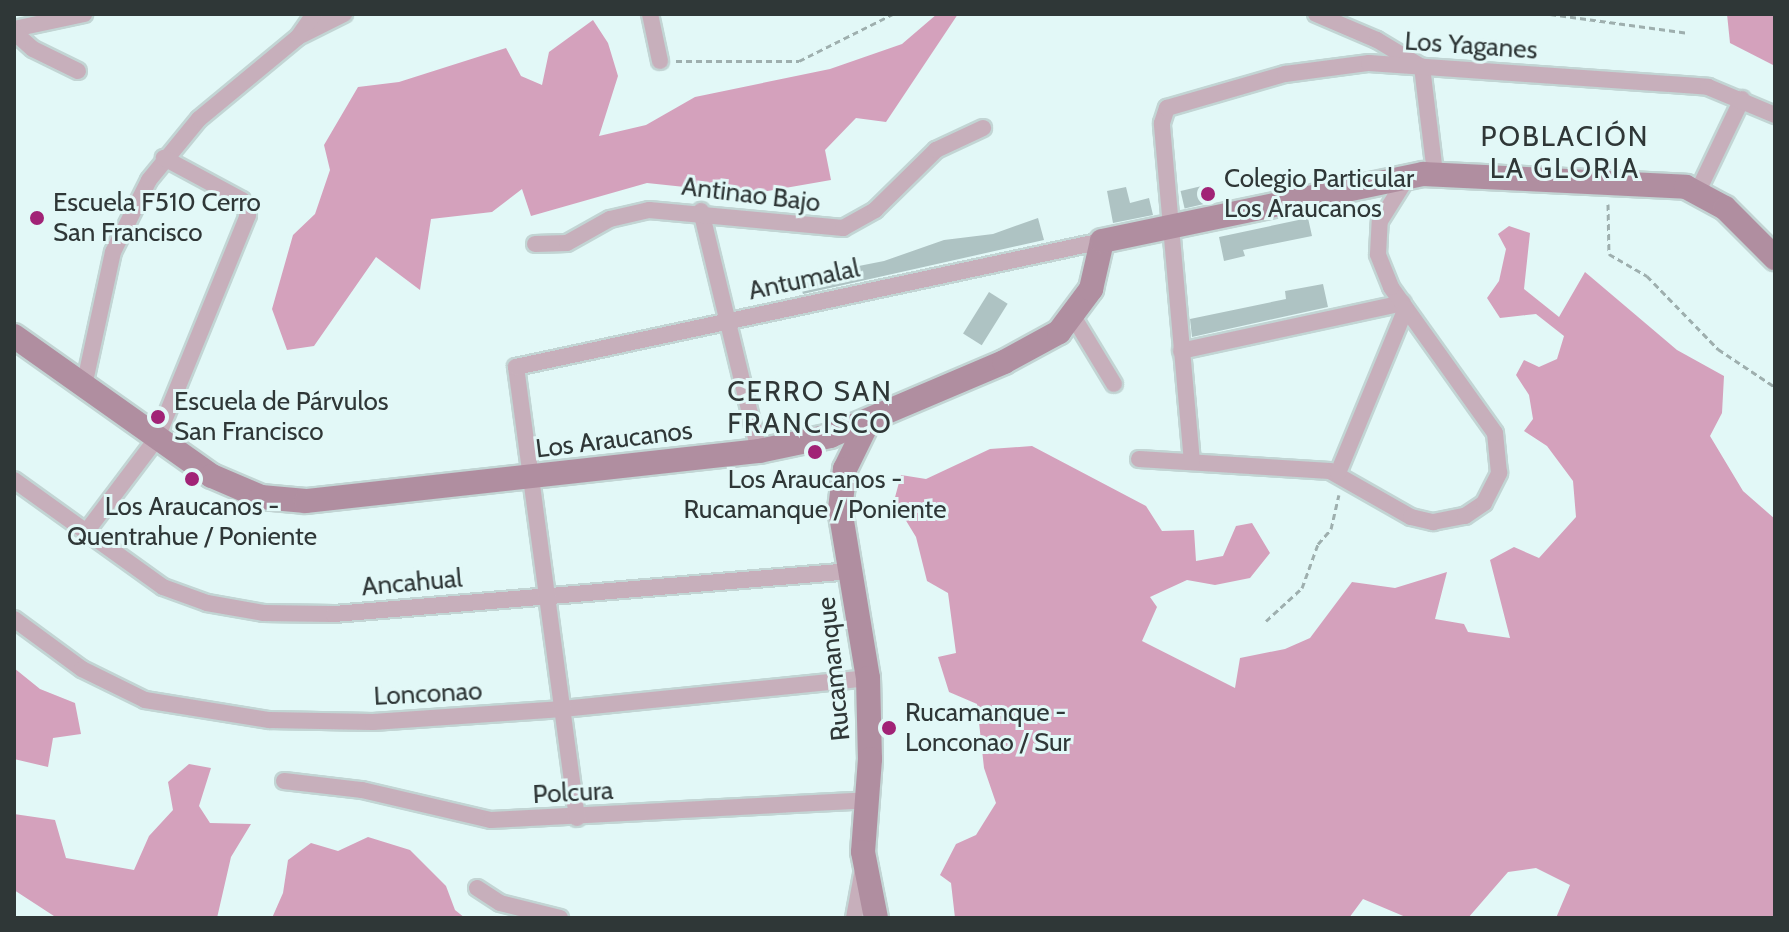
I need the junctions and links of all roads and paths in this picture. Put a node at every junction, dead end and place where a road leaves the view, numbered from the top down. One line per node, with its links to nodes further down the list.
1 (84, 14): 8 (street)
2 (314, 14): 10 (street)
3 (344, 14): 10 (street)
4 (650, 14): 11 (street)
5 (893, 14): 11 (path)
6 (1316, 14): 12 (street)
7 (1550, 14): 9 (path)
8 (14, 30): 13 (street)
9 (1689, 33)
10 (298, 37): 17 (street)
11 (660, 61)
12 (1422, 67): 14 (street, Los Yaganes); 18 (street); 23 (street, Los Yaganes)
13 (78, 71)
14 (1742, 99): 15 (street, Los Yaganes); 21 (street)
15 (1775, 115)
16 (983, 128): 22 (street, Antinao Bajo)
17 (164, 158): 33 (street); 36 (street)
18 (1435, 173): 19 (street); 20 (street)
19 (1408, 177): 23 (street); 27 (street)
20 (1607, 180): 21 (street); 34 (path)
21 (1698, 191): 26 (street)
22 (701, 211): 25 (street, Antinao Bajo); 29 (street)
23 (1169, 226): 24 (street); 31 (street)
24 (1102, 241): 28 (street, Los Araucanos); 29 (street, Antumalal)
25 (535, 244)
26 (1775, 258)
27 (1404, 306): 31 (street); 40 (street); 40 (street)
28 (1074, 318): 32 (street); 35 (street, Los Araucanos)
29 (727, 321): 37 (street); 41 (street, Antumalal)
30 (14, 336): 33 (street, Los Araucanos)
31 (1181, 351): 39 (street)
32 (1114, 384)
33 (84, 386): 36 (street, Los Araucanos)
34 (1775, 387)
35 (868, 422): 37 (street, Los Araucanos); 44 (street, Rucamanque)
36 (157, 438): 41 (street, Los Araucanos); 43 (street)
37 (759, 451): 41 (street, Los Araucanos)
38 (1139, 459): 39 (street)
39 (1192, 462): 40 (street)
40 (1341, 474): 47 (path)
41 (530, 478): 45 (street)
42 (14, 480): 43 (street, Ancahual)
43 (86, 532): 45 (street, Ancahual)
44 (851, 571): 45 (street, Ancahual); 48 (street, Rucamanque)
45 (547, 596): 49 (street)
46 (14, 619): 49 (street, Lonconao)
47 (1266, 621)
48 (868, 678): 49 (street, Lonconao); 51 (street, Rucamanque)
49 (563, 709): 52 (street)
50 (284, 781): 52 (street, Polcura)
51 (867, 800): 52 (street, Polcura); 53 (street, Rucamanque)
52 (577, 818)
53 (864, 867): 56 (street, Rucamanque); 57 (street)
54 (477, 888): 55 (street)
55 (560, 918)
56 (854, 918)
57 (876, 918)

